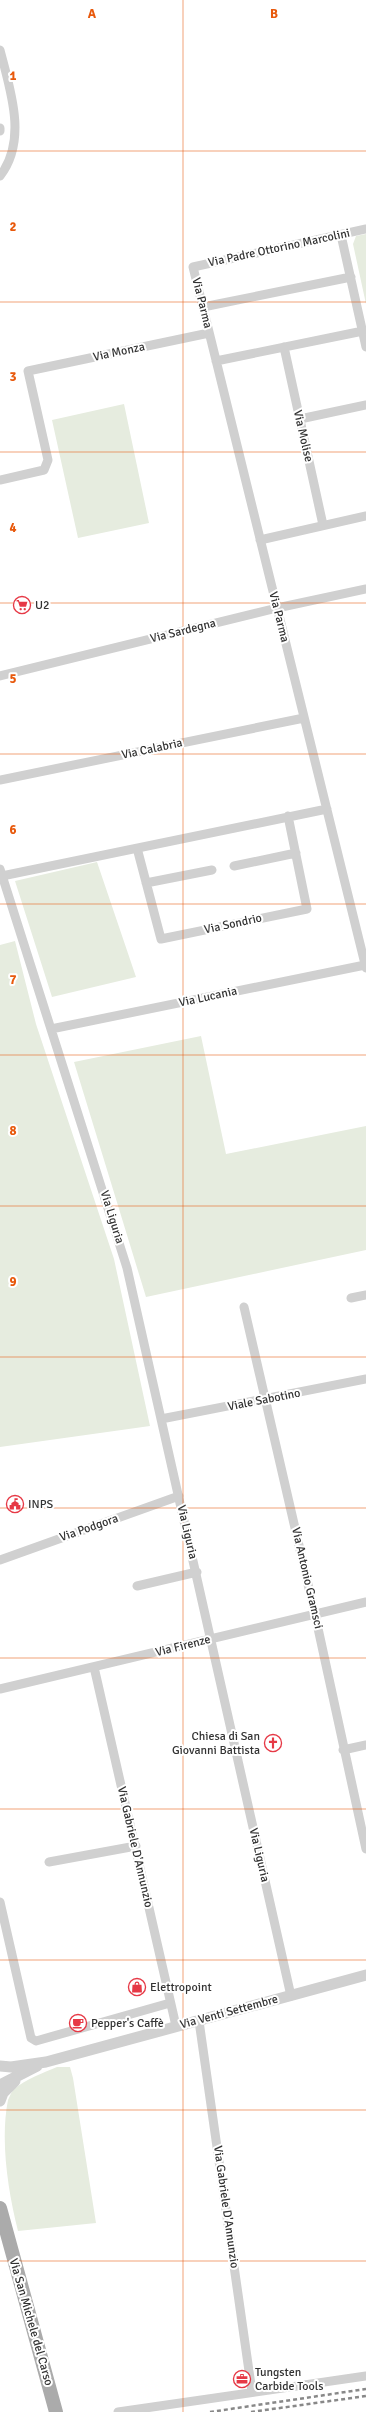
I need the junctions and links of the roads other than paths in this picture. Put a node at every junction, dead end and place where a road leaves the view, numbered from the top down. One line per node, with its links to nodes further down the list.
1 (0, 50): 2 (street)
2 (0, 176)
3 (366, 229): 4 (street, Via Padre Ottorino Marcolini)
4 (341, 235): 5 (street, Via Padre Ottorino Marcolini); 6 (street)
5 (193, 266): 7 (street, Via Parma)
6 (351, 277): 7 (street); 8 (street)
7 (203, 307): 9 (street, Via Parma)
8 (363, 331): 10 (street); 11 (street)
9 (209, 332): 12 (street, Via Parma); 16 (street, Via Monza)
10 (284, 347): 12 (street); 15 (street, Via Molise)
11 (366, 347)
12 (216, 361): 19 (street, Via Parma)
13 (365, 405): 14 (street); 15 (street)
14 (366, 415)
15 (300, 419): 18 (street, Via Molise)
16 (0, 480)
17 (366, 516): 18 (street)
18 (323, 525): 19 (street)
19 (260, 540): 21 (street, Via Parma)
20 (366, 589): 21 (street, Via Sardegna)
21 (277, 608): 22 (street, Via Sardegna); 23 (street, Via Parma)
22 (0, 676)
23 (304, 718): 24 (street, Via Calabria); 25 (street, Via Parma)
24 (0, 780)
25 (327, 809): 26 (street); 33 (street, Via Parma)
26 (288, 816): 27 (street); 28 (street, Via Sondrio)
27 (137, 848): 31 (street); 32 (street, Via Sondrio)
28 (296, 854): 29 (street); 32 (street, Via Sondrio)
29 (234, 866)
30 (212, 870): 32 (street)
31 (1, 873): 34 (street, Via Liguria)
32 (146, 883)
33 (366, 967): 34 (street, Via Lucania)
34 (51, 1029): 40 (street, Via Liguria)
35 (366, 1295): 36 (street)
36 (351, 1298)
37 (244, 1307): 39 (street, Via Antonio Gramsci)
38 (366, 1379): 39 (street, Viale Sabotino)
39 (266, 1400): 40 (street, Viale Sabotino); 46 (street, Via Antonio Gramsci)
40 (161, 1419): 41 (street, Via Liguria)
41 (179, 1496): 42 (street, Via Podgora); 43 (street, Via Liguria)
42 (0, 1560)
43 (196, 1572): 44 (street, Via Liguria); 47 (street, Via Liguria)
44 (137, 1586)
45 (366, 1602): 46 (street, Via Firenze)
46 (315, 1614): 47 (street, Via Firenze); 51 (street, Via Antonio Gramsci)
47 (212, 1639): 48 (street, Via Firenze); 58 (street, Via Liguria)
48 (94, 1667): 49 (street, Via Firenze); 53 (street, Via Gabriele D'Annunzio)
49 (0, 1689)
50 (366, 1745): 51 (street)
51 (343, 1750): 52 (street, Via Antonio Gramsci)
52 (362, 1815): 54 (street, Via Antonio Gramsci)
53 (136, 1846): 55 (street); 59 (street, Via Gabriele D'Annunzio)
54 (366, 1848)
55 (49, 1862)
56 (0, 1902): 59 (street, Via Venti Settembre)
57 (366, 1975): 58 (street, Via Venti Settembre)
58 (291, 1996): 60 (street, Via Venti Settembre)
59 (170, 2003): 61 (street, Via Gabriele D'Annunzio)
60 (199, 2021): 61 (street, Via Venti Settembre); 69 (street, Via Gabriele D'Annunzio)
61 (176, 2026): 62 (street, Via Venti Settembre)
62 (46, 2062): 63 (street, Via Venti Settembre); 64 (street, Via Venti Settembre)
63 (0, 2066)
64 (21, 2074): 65 (street, Via Venti Settembre); 66 (street)
65 (0, 2085)
66 (0, 2101)
67 (0, 2208): 70 (main road, Via San Michele del Carso)
68 (366, 2376): 69 (street)
69 (252, 2392): 71 (street)
70 (56, 2412)
71 (118, 2412)

